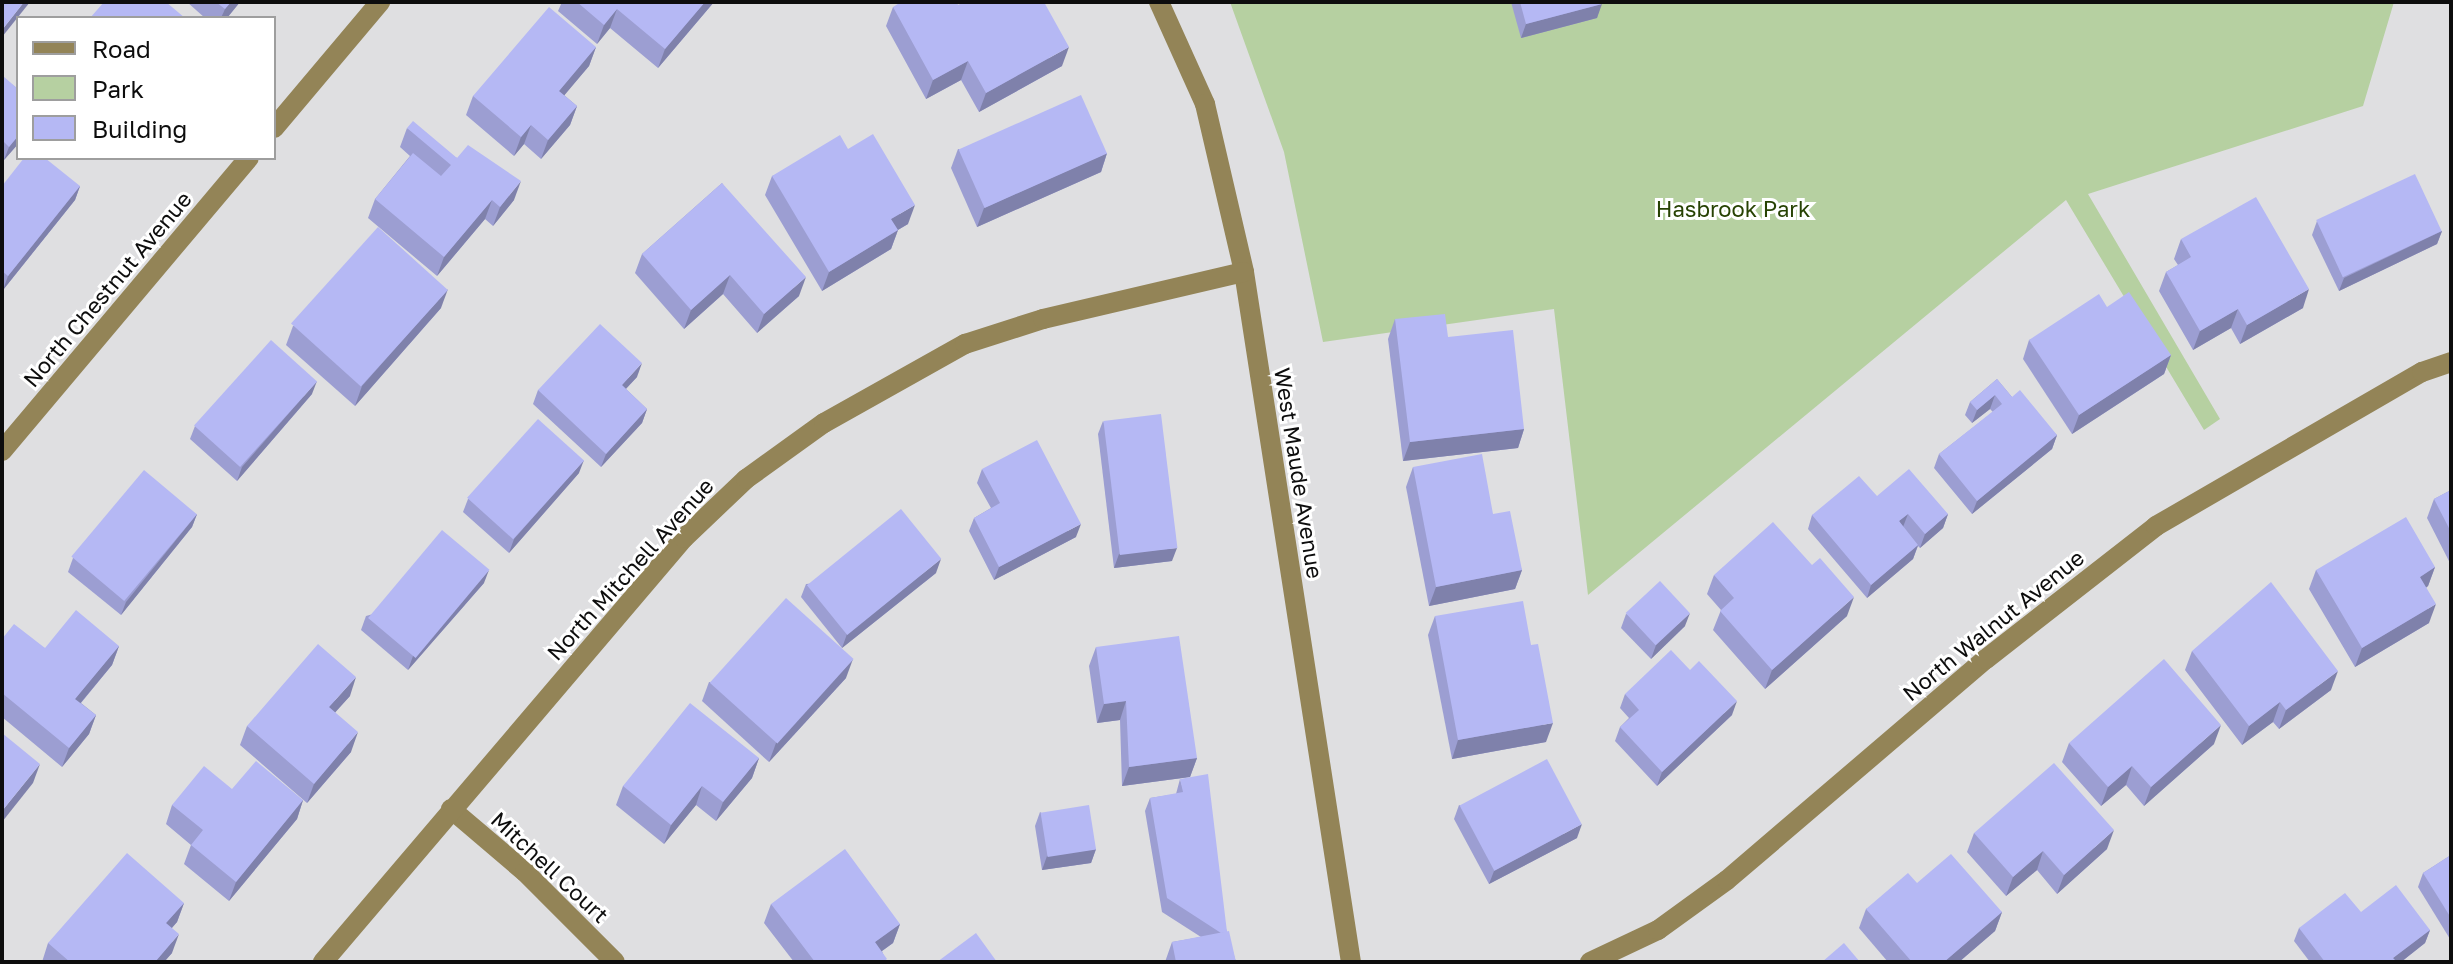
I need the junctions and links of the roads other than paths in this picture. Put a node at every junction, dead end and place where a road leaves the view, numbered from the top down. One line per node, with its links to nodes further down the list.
1 (380, 2): 3 (street)
2 (1159, 2): 5 (street, West Maude Avenue)
3 (276, 126)
4 (247, 160): 7 (street, North Chestnut Avenue)
5 (1244, 272): 8 (street, North Mitchell Avenue); 11 (street, West Maude Avenue)
6 (2451, 362): 12 (street, North Walnut Avenue)
7 (2, 451)
8 (451, 809): 9 (street, North Mitchell Avenue); 10 (street, Mitchell Court)
9 (323, 962)
10 (615, 962)
11 (1351, 962)
12 (1590, 962)

